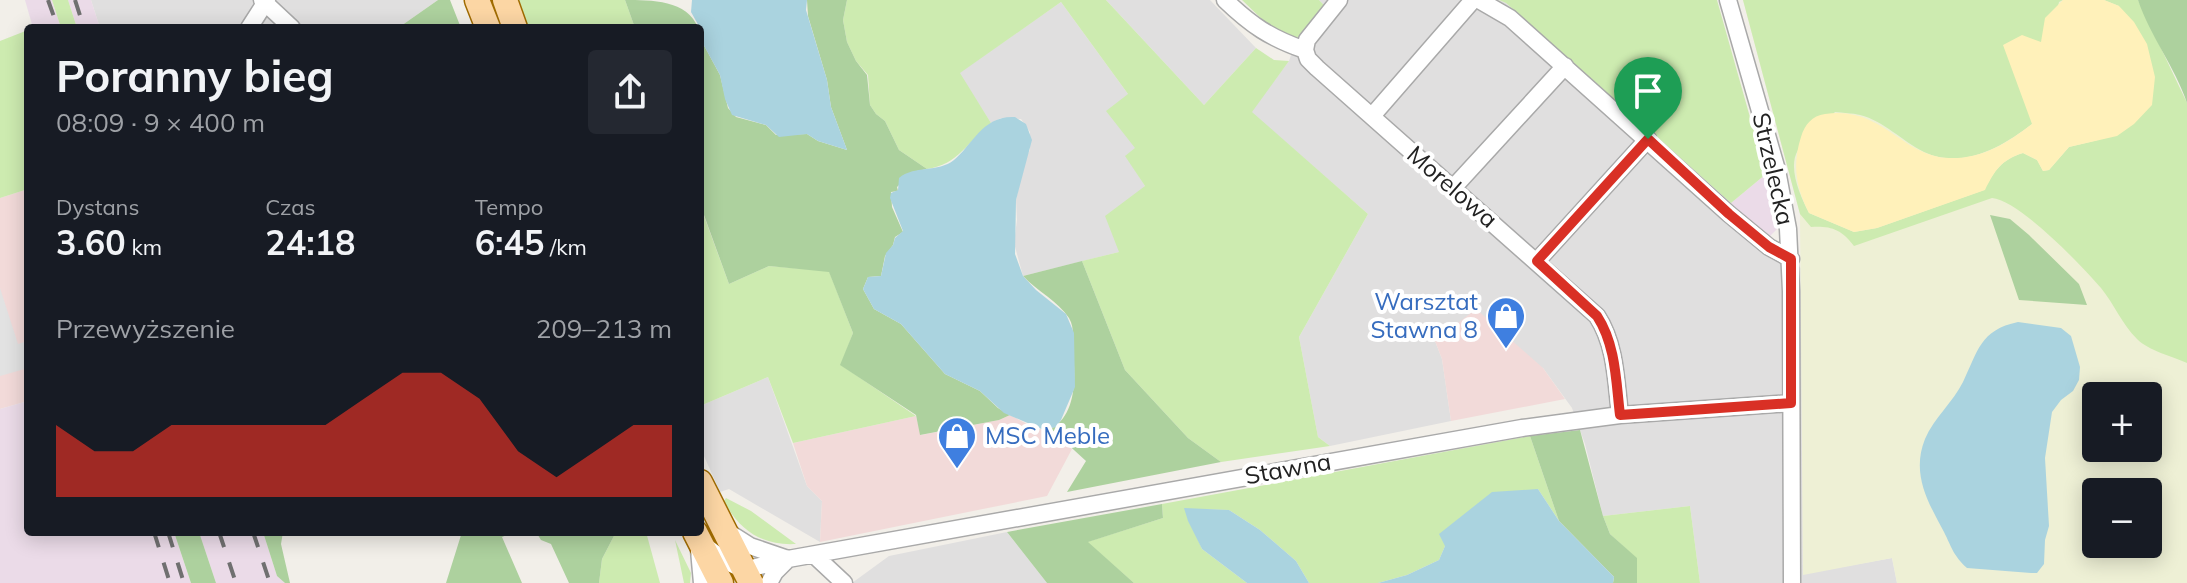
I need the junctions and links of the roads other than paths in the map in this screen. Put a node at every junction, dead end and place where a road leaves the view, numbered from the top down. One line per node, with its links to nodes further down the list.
1 (477, 0): 11 (main road)
2 (505, 0): 12 (main road)
3 (1225, 0): 13 (street, Morelowa)
4 (1339, 0): 13 (street)
5 (1473, 0): 15 (street)
6 (1479, 0): 14 (street)
7 (1728, 0): 18 (street, Strzelecka)
8 (265, 1): 9 (street); 10 (street)
9 (251, 24)
10 (288, 24)
11 (486, 24)
12 (514, 24)
13 (1305, 50): 15 (street, Morelowa)
14 (1565, 66): 16 (street); 17 (street)
15 (1372, 116): 17 (street, Morelowa)
16 (1648, 139): 18 (street); 19 (street)
17 (1453, 188): 19 (street, Morelowa)
18 (1791, 259): 20 (street, Strzelecka)
19 (1537, 261): 21 (street, Morelowa)
20 (1791, 403): 21 (street, Stawna); 32 (street, Strzelecka)
21 (1620, 415): 25 (street, Stawna)
22 (704, 490): 23 (main road)
23 (722, 528): 26 (street, Stawna); 27 (main road)
24 (697, 536): 27 (street); 28 (street); 29 (main road)
25 (814, 555): 26 (street, Stawna); 31 (street)
26 (788, 559): 27 (street, Stawna); 30 (street)
27 (744, 579)
28 (703, 583)
29 (721, 583)
30 (769, 583)
31 (844, 583)
32 (1792, 583)

